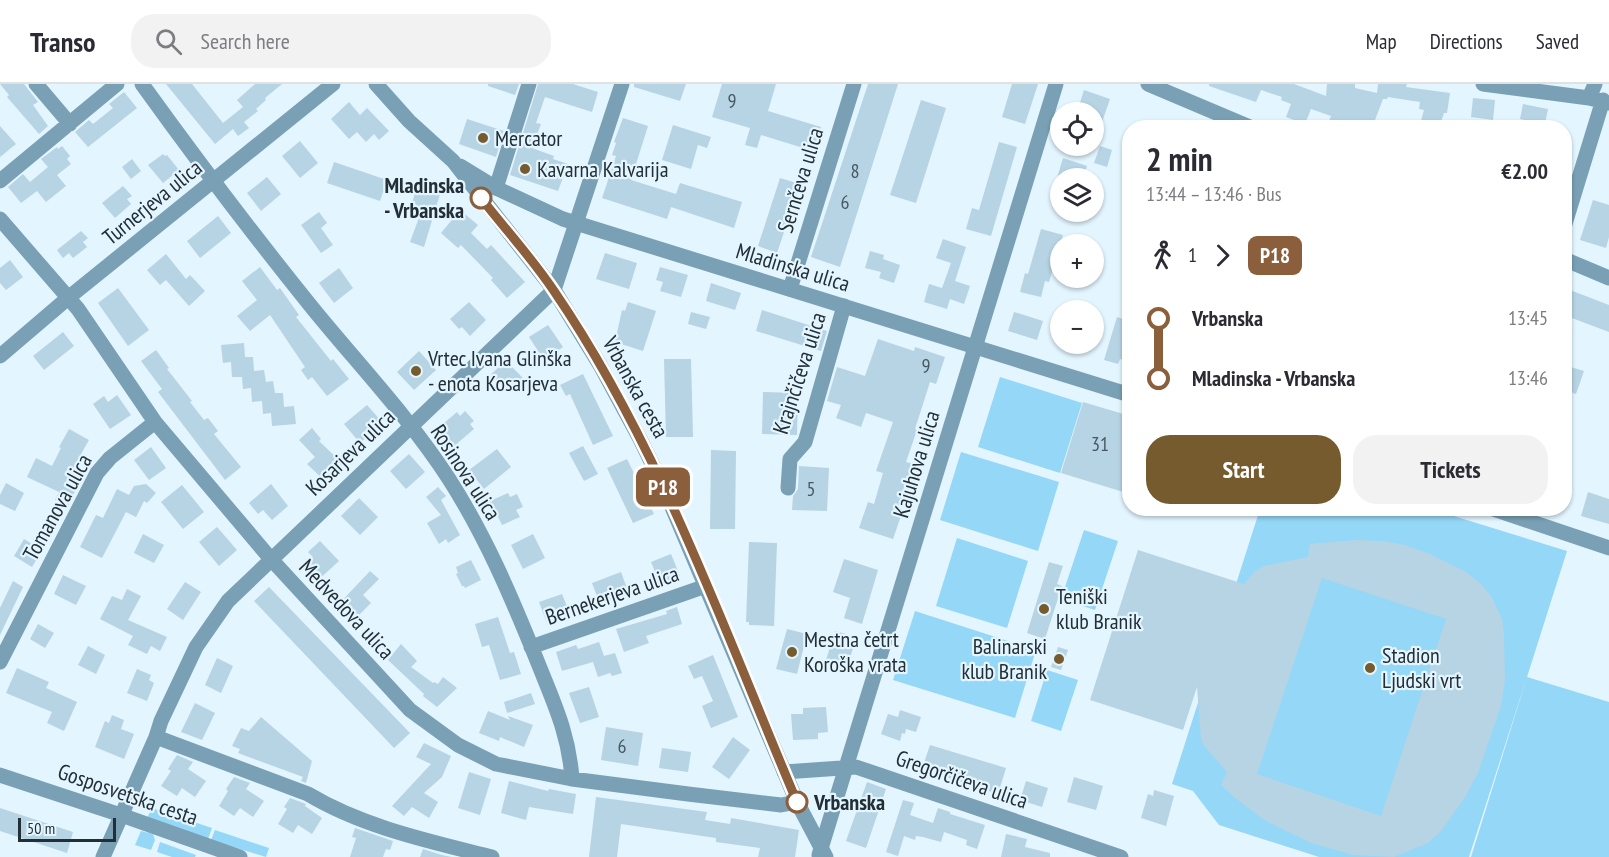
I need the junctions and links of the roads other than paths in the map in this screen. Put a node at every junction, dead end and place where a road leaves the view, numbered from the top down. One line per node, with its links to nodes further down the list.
1 (36, 84): 15 (street)
2 (117, 84): 15 (street)
3 (142, 84): 18 (street, Rosinova ulica)
4 (333, 84): 18 (street, Turnerjeva ulica)
5 (376, 84): 16 (street, Vrbanska cesta)
6 (529, 84): 19 (street)
7 (622, 84): 22 (street, Kosarjeva ulica)
8 (854, 84): 25 (street, Sernčeva ulica)
9 (1056, 84): 29 (street, Kajuhova ulica)
10 (1148, 84): 14 (street)
11 (1483, 84): 12 (street)
12 (1531, 88): 13 (street)
13 (1599, 96): 20 (street)
14 (1233, 120)
15 (70, 124): 17 (street)
16 (453, 161): 19 (street, Mladinska ulica); 26 (street, Vrbanska cesta)
17 (0, 181)
18 (214, 181): 27 (street, Turnerjeva ulica); 33 (street, Rosinova ulica)
19 (496, 188): 22 (street, Mladinska ulica)
20 (1572, 197)
21 (0, 219): 27 (street, Medvedova ulica)
22 (575, 223): 25 (street, Mladinska ulica); 26 (street, Kosarjeva ulica)
23 (1572, 262): 24 (street)
24 (1609, 278)
25 (790, 289): 28 (street, Mladinska ulica)
26 (554, 290): 33 (street, Kosarjeva ulica); 38 (street, Vrbanska cesta)
27 (68, 298): 30 (street, Turnerjeva ulica); 32 (street, Medvedova ulica)
28 (844, 306): 29 (street, Mladinska ulica); 34 (street, Krajnčičeva ulica)
29 (974, 346): 31 (street, Mladinska ulica); 42 (street, Kajuhova ulica)
30 (0, 356)
31 (1122, 392)
32 (155, 422): 37 (street, Medvedova ulica); 40 (street, Tomanova ulica)
33 (410, 426): 37 (street, Kosarjeva ulica); 39 (street, Rosinova ulica)
34 (788, 488)
35 (1514, 516): 36 (street)
36 (1609, 548)
37 (270, 558): 41 (street, Kosarjeva ulica); 45 (street, Medvedova ulica)
38 (706, 586): 39 (street, Bernekerjeva ulica); 43 (street, Vrbanska cesta)
39 (531, 647): 45 (street, Rosinova ulica)
40 (0, 662)
41 (156, 737): 47 (street, Kosarjeva ulica); 52 (street)
42 (845, 768): 43 (street, Gregorčičeva ulica); 48 (street, Kajuhova ulica); 49 (street, Gregorčičeva ulica)
43 (784, 772): 46 (street, Vrbanska cesta)
44 (0, 775): 47 (street, Gosposvetska cesta)
45 (572, 779): 46 (street, Medvedova ulica)
46 (797, 802): 48 (street, Vrbanska cesta)
47 (121, 815): 50 (street, Kosarjeva ulica); 51 (street, Gosposvetska cesta)
48 (822, 854)
49 (1103, 854): 53 (street, Gregorčičeva ulica)
50 (103, 857)
51 (240, 857)
52 (492, 857)
53 (1121, 857)

